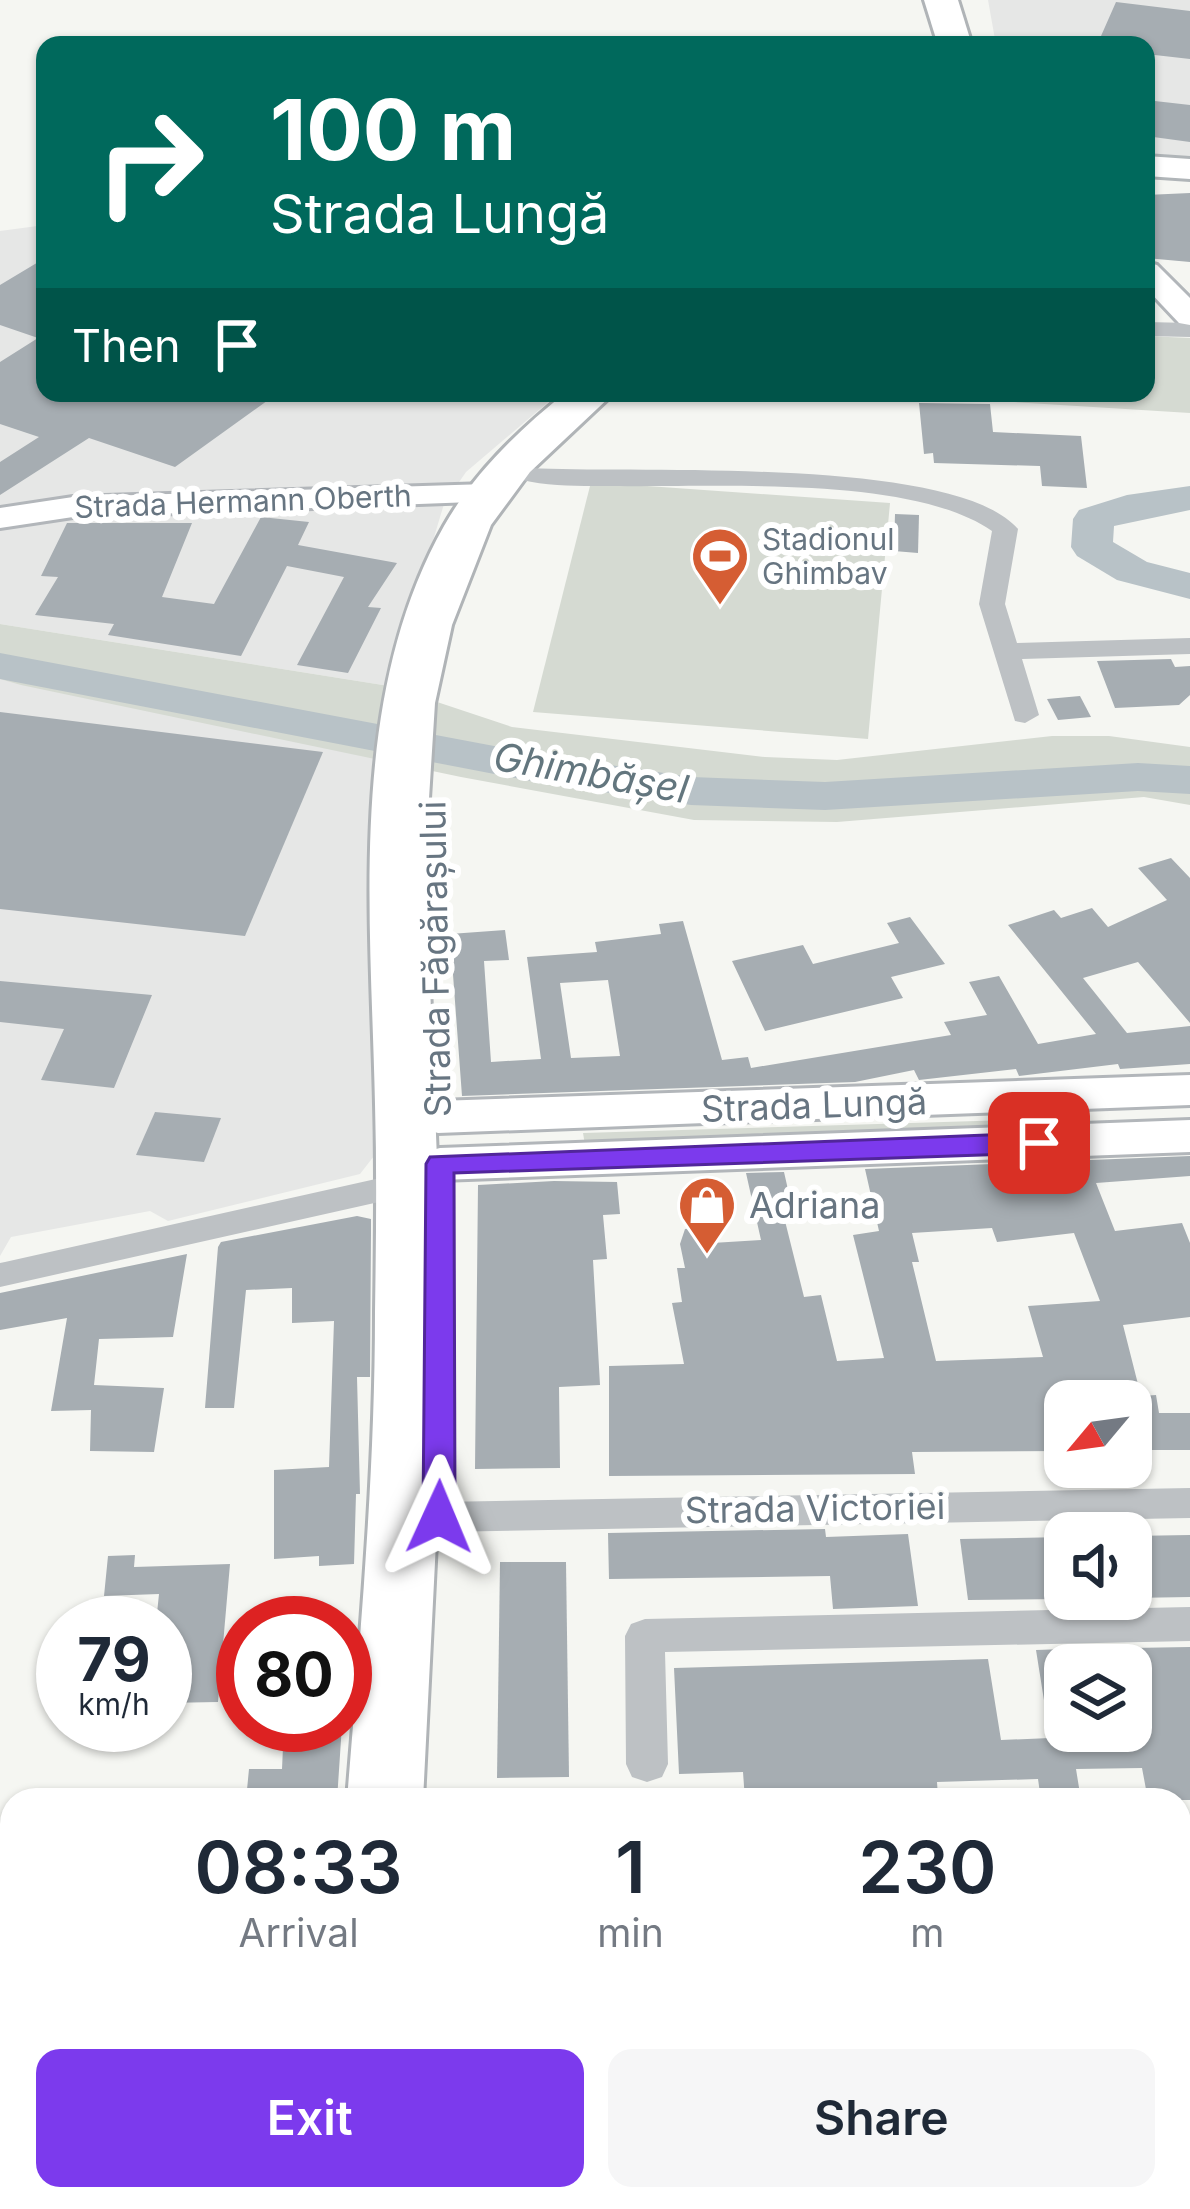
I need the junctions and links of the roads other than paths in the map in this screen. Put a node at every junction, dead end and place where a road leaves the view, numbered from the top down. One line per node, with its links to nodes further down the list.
1 (941, 0): 3 (highway)
2 (959, 0): 4 (highway)
3 (952, 36)
4 (968, 36)
5 (1155, 167): 6 (main road)
6 (1190, 169)
7 (1155, 281): 8 (street)
8 (1190, 316)
9 (1155, 329): 10 (street)
10 (1190, 330)
11 (582, 402): 14 (highway, Strada Făgărașului)
12 (610, 402): 13 (highway, Strada Făgărașului)
13 (531, 475): 17 (street); 18 (highway, Strada Făgărașului)
14 (487, 494): 15 (street, Strada Hermann Oberth); 18 (highway, Strada Făgărașului)
15 (0, 518)
16 (1190, 646): 17 (street)
17 (1004, 651): 19 (street)
18 (430, 685): 24 (highway, Strada Făgărașului)
19 (1024, 715)
20 (1190, 1090): 21 (street, Strada Lungă)
21 (1051, 1096): 23 (street); 24 (street, Strada Lungă)
22 (1190, 1136): 23 (street, Strada Lungă)
23 (1064, 1142): 24 (street, Strada Lungă)
24 (428, 1155): 25 (street, Strada Lungă); 27 (highway, Strada Făgărașului); 30 (highway, Strada Făgărașului)
25 (5, 1275)
26 (1190, 1503): 27 (street, Strada Victoriei)
27 (439, 1517): 31 (highway, Strada Făgărașului)
28 (1190, 1624): 29 (street)
29 (647, 1764)
30 (386, 1788)
31 (423, 1788)

